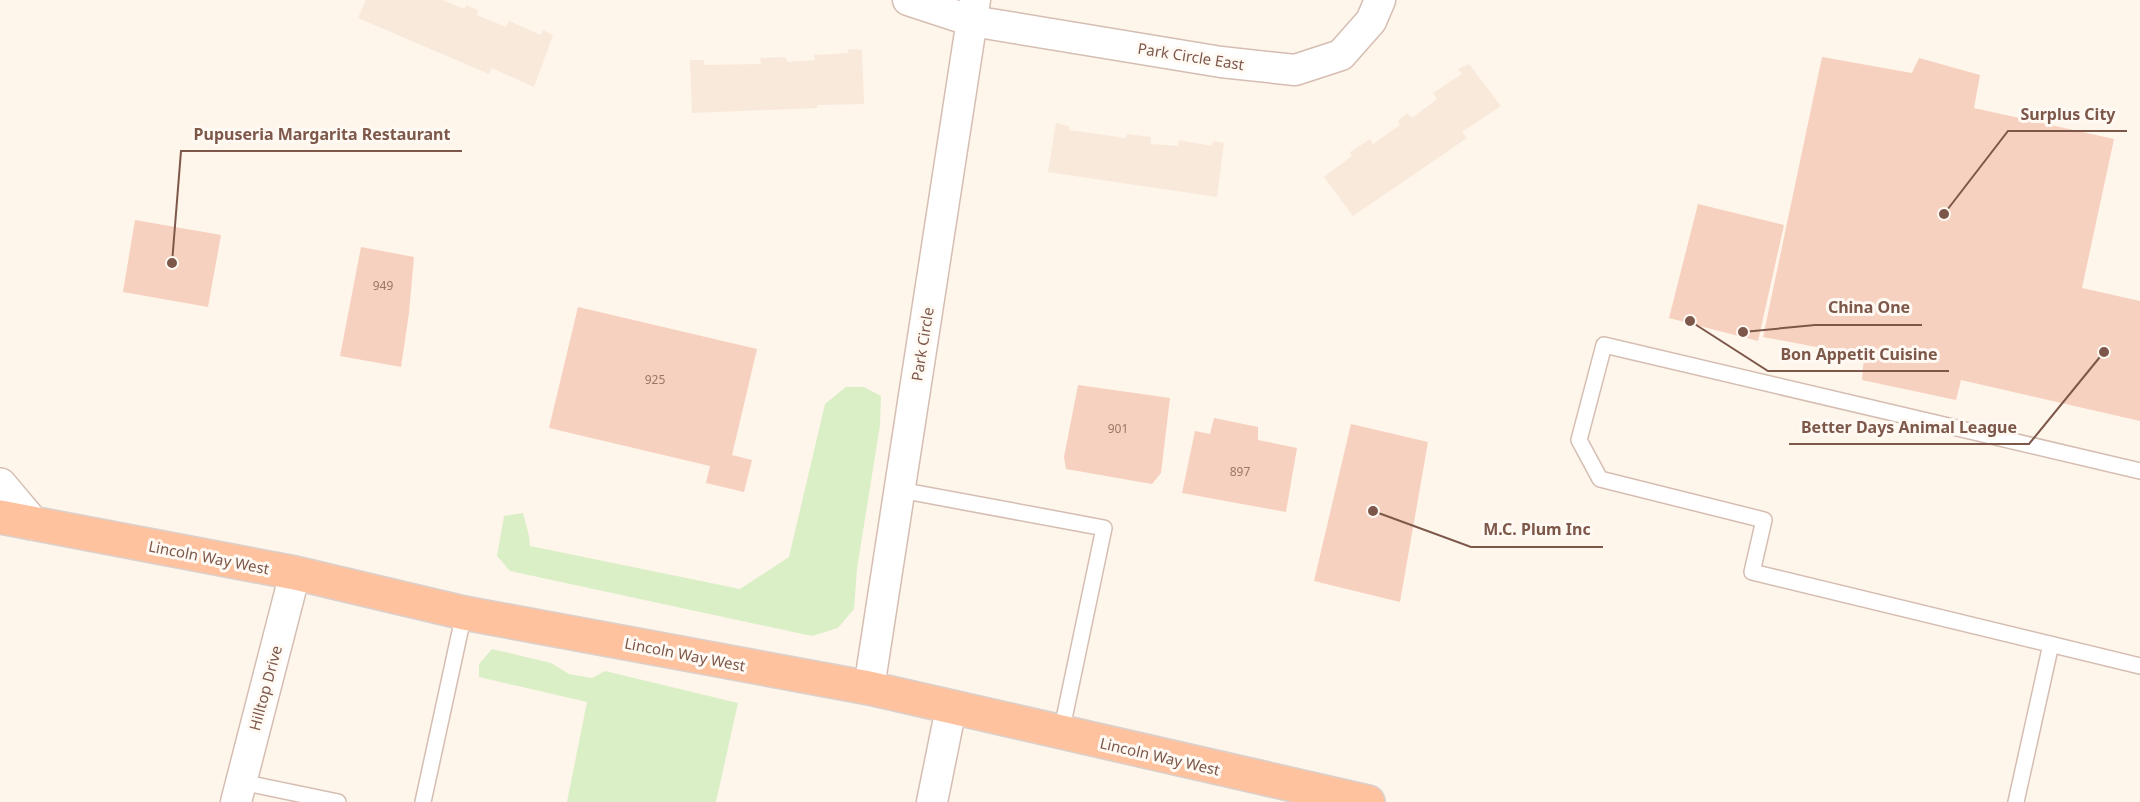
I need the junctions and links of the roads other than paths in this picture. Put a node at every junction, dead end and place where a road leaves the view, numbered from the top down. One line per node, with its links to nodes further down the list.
1 (908, 0): 3 (street, Park Circle East)
2 (1380, 0): 3 (street, Park Circle East)
3 (973, 10): 6 (street, Park Circle)
4 (2140, 471): 11 (lane)
5 (0, 485): 8 (street)
6 (900, 490): 13 (street, Park Circle); 15 (lane)
7 (0, 517): 8 (highway, Lincoln Way West)
8 (32, 523): 9 (highway, Lincoln Way West)
9 (295, 573): 10 (highway, Lincoln Way West); 16 (street, Hilltop Drive)
10 (464, 613): 13 (highway, Lincoln Way West); 18 (lane)
11 (2051, 644): 12 (lane); 21 (lane)
12 (2140, 666)
13 (869, 688): 14 (highway, Lincoln Way West)
14 (951, 708): 15 (highway, Lincoln Way West); 19 (street)
15 (1062, 733): 20 (highway, Lincoln Way West)
16 (238, 792): 17 (lane)
17 (338, 802)
18 (423, 802)
19 (932, 802)
20 (1368, 802)
21 (2016, 802)

